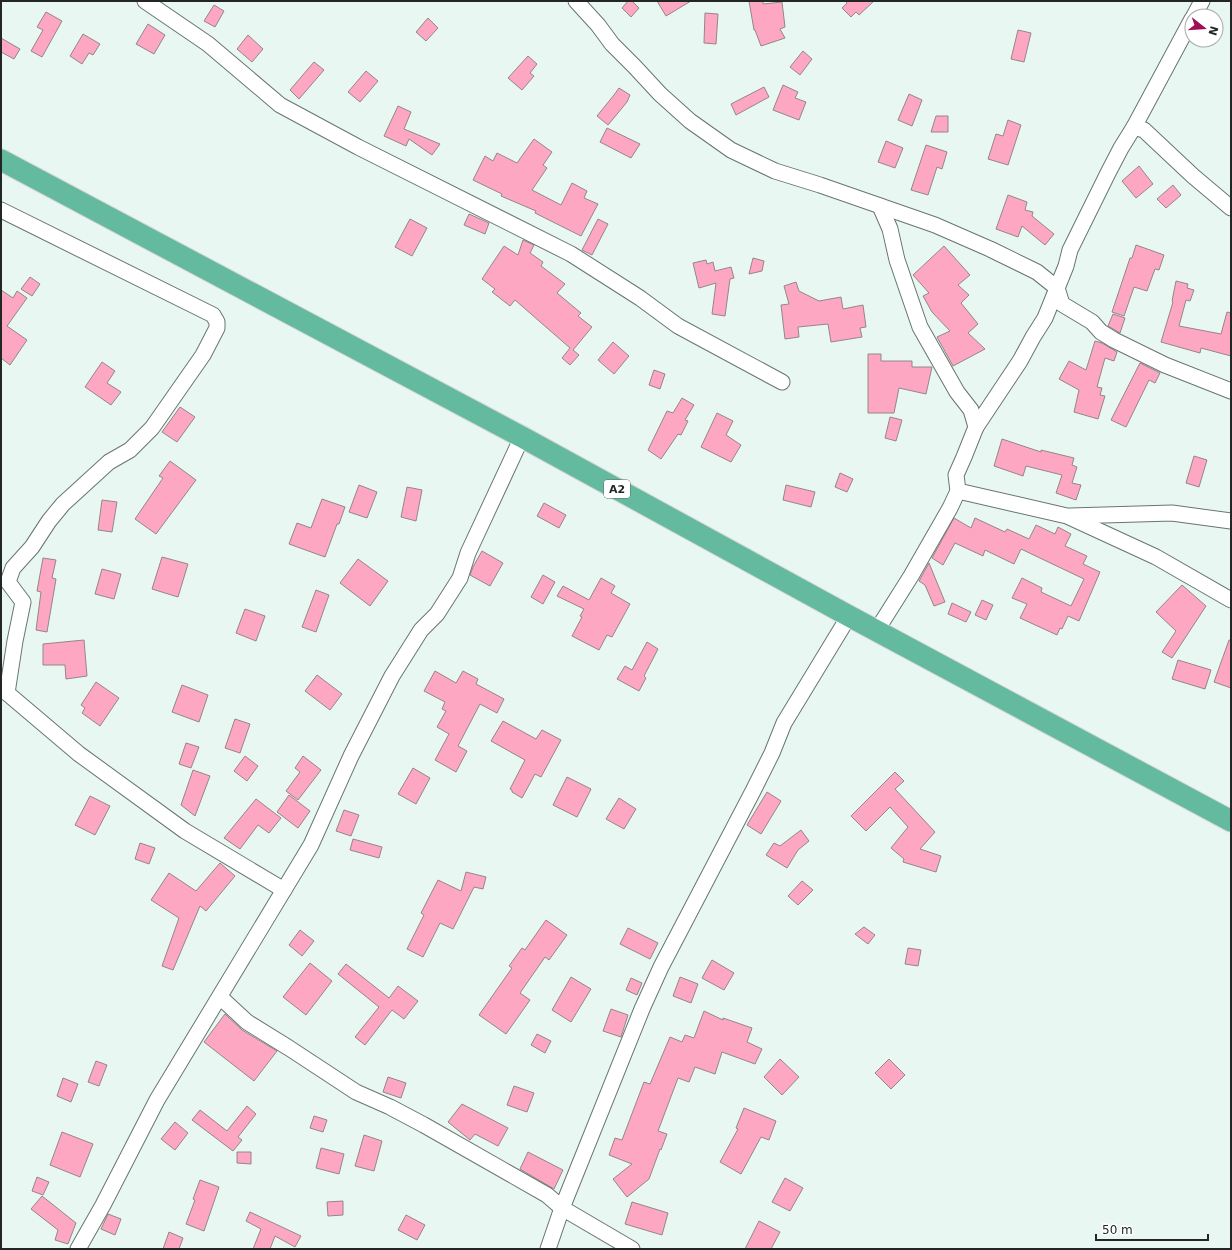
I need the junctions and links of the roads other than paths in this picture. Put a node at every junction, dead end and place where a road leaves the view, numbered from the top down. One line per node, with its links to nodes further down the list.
1 (145, 1): 10 (street)
2 (576, 1): 6 (street)
3 (1184, 34): 4 (street)
4 (1134, 127): 7 (street); 9 (street)
5 (2, 163): 13 (highway, A2)
6 (880, 206): 9 (street); 12 (street)
7 (1231, 208)
8 (1, 210): 20 (street)
9 (1057, 288): 11 (street); 12 (street)
10 (782, 382)
11 (1231, 392)
12 (976, 427): 14 (street)
13 (522, 437): 18 (highway, A2); 22 (street)
14 (958, 491): 15 (street); 19 (street)
15 (1067, 516): 16 (street); 17 (street)
16 (1231, 521)
17 (1231, 600)
18 (849, 616): 19 (highway, A2); 24 (street)
19 (877, 630): 21 (highway, A2)
20 (4, 691): 22 (street)
21 (1231, 821)
22 (284, 890): 23 (street)
23 (220, 997): 24 (street); 25 (street)
24 (562, 1208): 26 (street); 27 (street)
25 (78, 1249)
26 (548, 1249)
27 (632, 1249)

